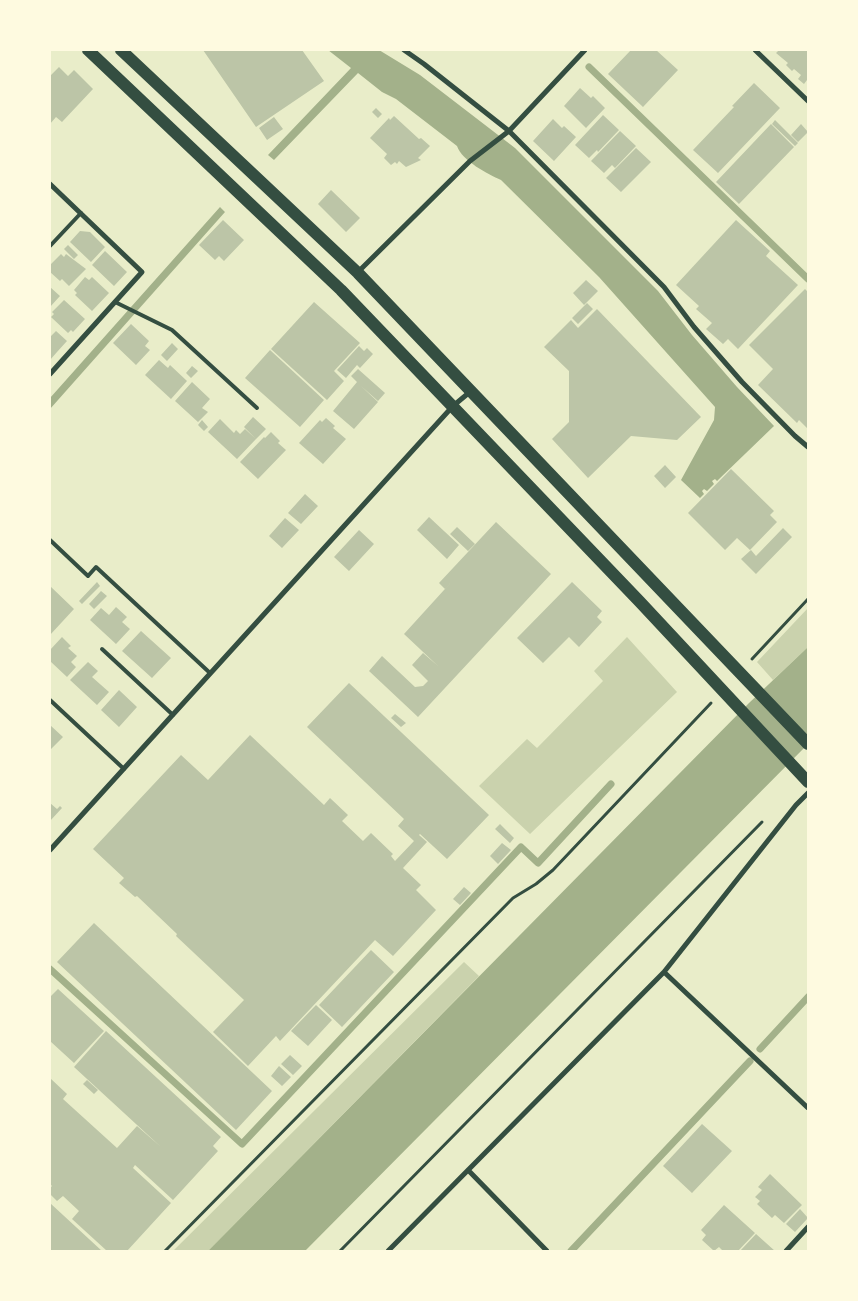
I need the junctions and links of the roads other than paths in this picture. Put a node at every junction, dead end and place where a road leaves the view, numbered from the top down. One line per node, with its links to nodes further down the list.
1 (88, 50): 15 (main road)
2 (122, 50): 11 (main road)
3 (404, 50): 7 (street)
4 (585, 50): 7 (street)
5 (755, 50): 6 (street)
6 (808, 101)
7 (509, 131): 11 (street); 17 (street)
8 (50, 184): 9 (street)
9 (81, 213): 10 (lane); 12 (street)
10 (50, 246)
11 (358, 273): 14 (main road)
12 (115, 302): 13 (street); 16 (lane)
13 (50, 374)
14 (471, 391): 15 (street); 23 (main road)
15 (453, 406): 20 (street); 25 (main road)
16 (257, 408)
17 (808, 447)
18 (50, 540): 20 (lane)
19 (102, 649): 22 (lane)
20 (210, 674): 22 (street)
21 (50, 700): 24 (lane)
22 (173, 715): 24 (street)
23 (808, 744)
24 (124, 769): 27 (street)
25 (808, 782)
26 (808, 793): 28 (street)
27 (50, 850)
28 (664, 972): 29 (street); 30 (street)
29 (808, 1108)
30 (468, 1170): 32 (street); 33 (street)
31 (808, 1227): 34 (street)
32 (388, 1251)
33 (547, 1251)
34 (786, 1251)

